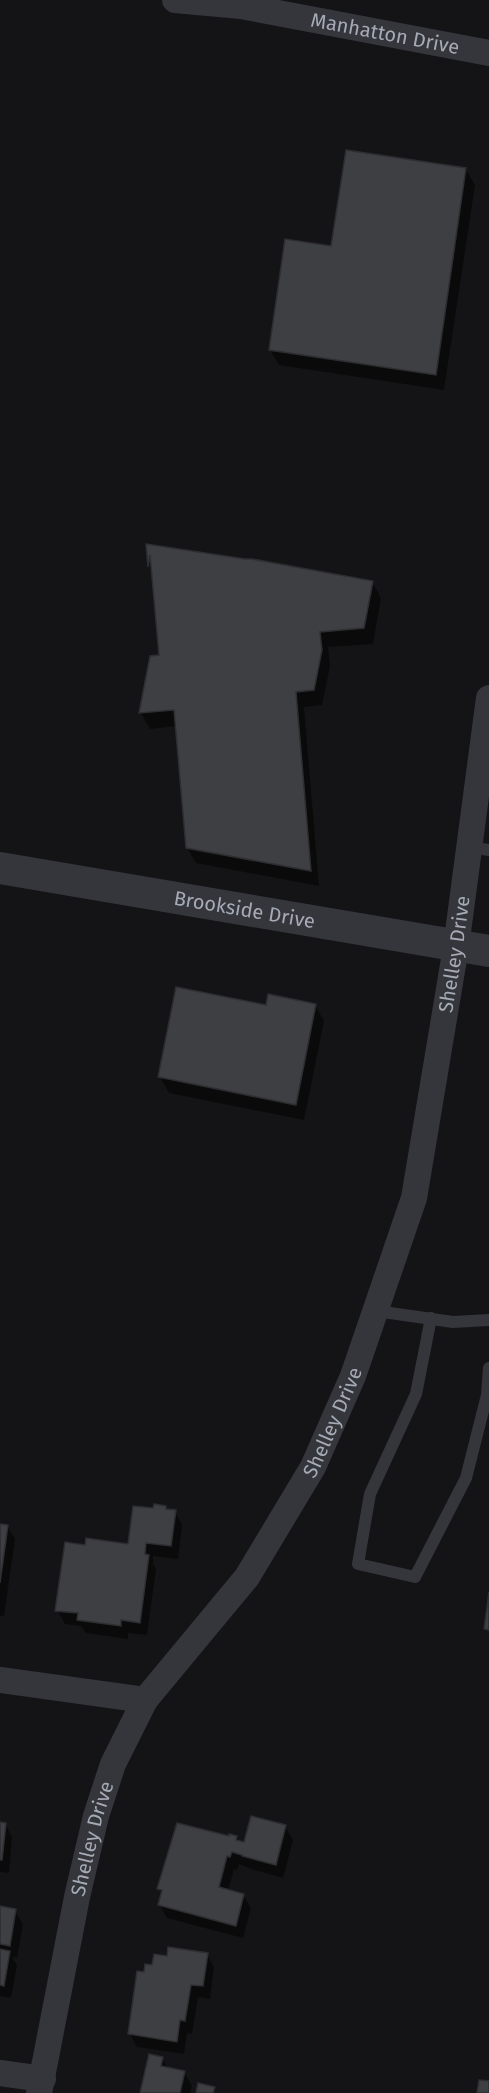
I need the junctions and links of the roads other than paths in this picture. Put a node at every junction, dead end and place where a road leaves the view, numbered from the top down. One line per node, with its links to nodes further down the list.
1 (175, 0): 2 (street, Manhatton Drive)
2 (489, 53)
3 (489, 698): 4 (street, Shelley Drive)
4 (479, 849): 6 (street, Shelley Drive)
5 (0, 868): 6 (street, Brookside Drive)
6 (456, 947): 7 (street, Brookside Drive); 8 (street, Shelley Drive)
7 (489, 951)
8 (376, 1311): 9 (lane); 13 (street, Shelley Drive)
9 (431, 1318): 10 (lane); 11 (lane)
10 (489, 1320)
11 (489, 1368)
12 (0, 1680): 13 (street)
13 (145, 1700): 15 (street, Shelley Drive)
14 (0, 2073): 15 (street)
15 (41, 2086)

